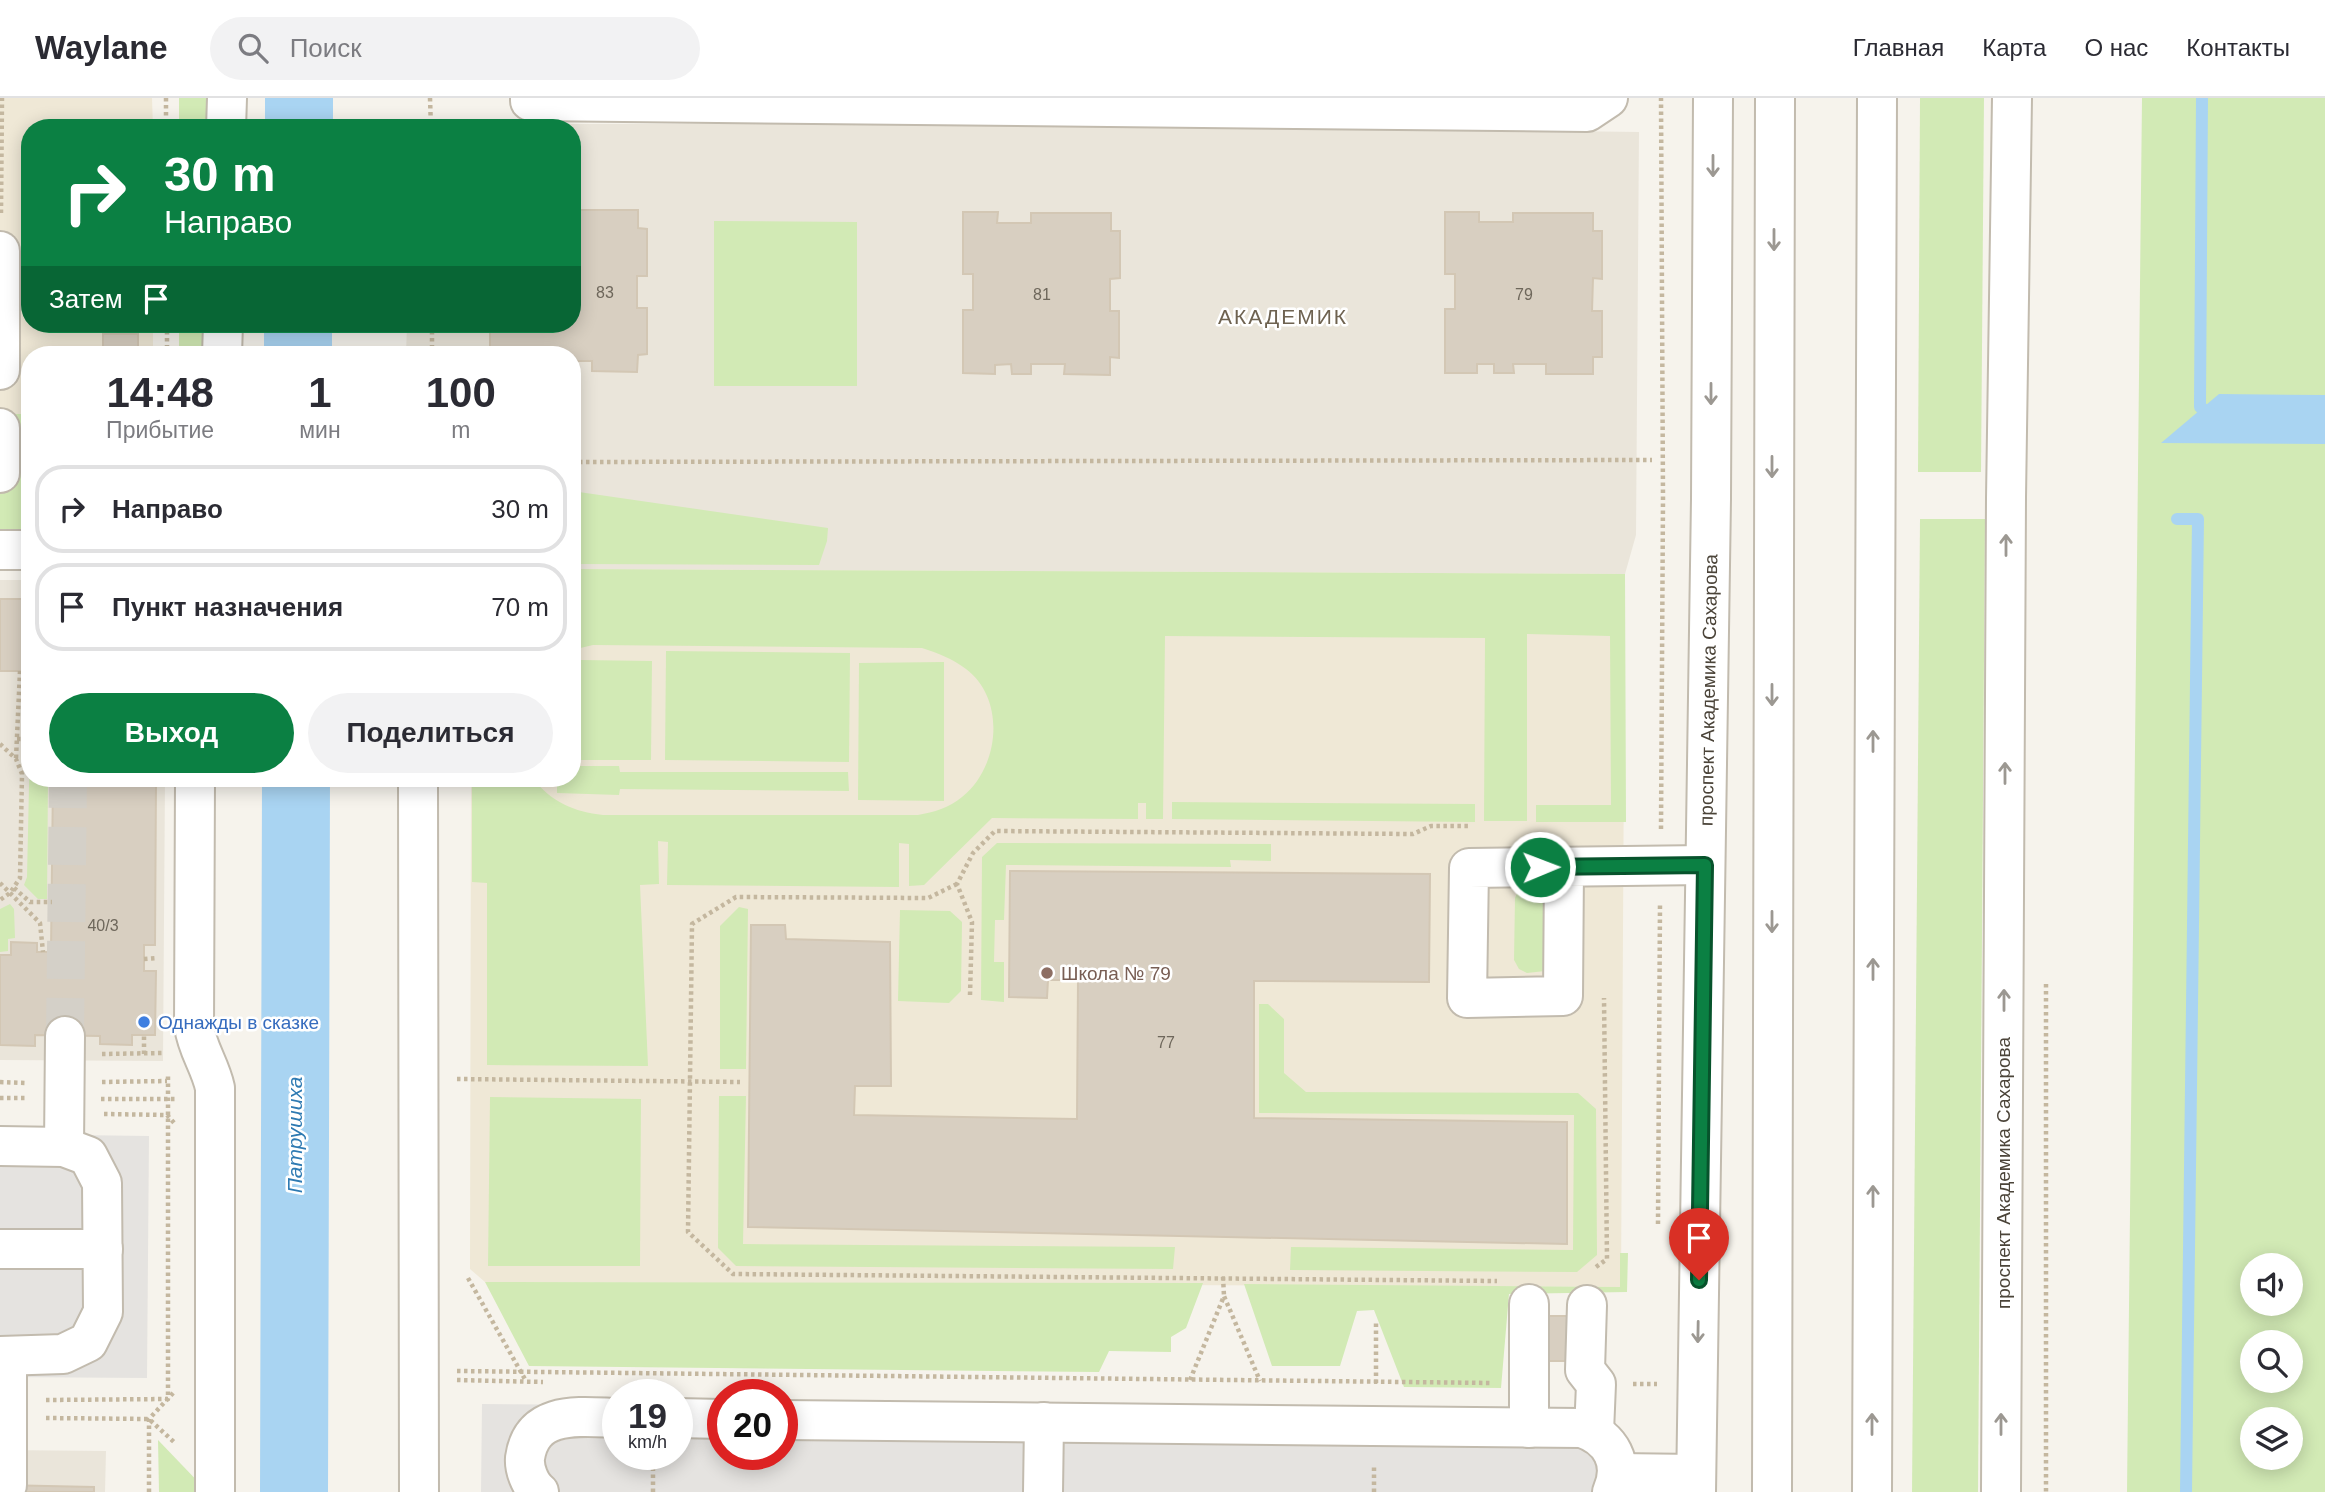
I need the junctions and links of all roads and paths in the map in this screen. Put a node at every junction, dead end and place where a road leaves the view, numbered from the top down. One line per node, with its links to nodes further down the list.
1 (2, 98): 15 (path)
2 (166, 98): 12 (path)
3 (227, 98): 13 (street)
4 (430, 98): 14 (path)
5 (530, 98): 6 (street)
6 (1608, 98)
7 (1661, 98): 38 (path)
8 (1713, 98): 37 (street, проспект Академика Сахарова, one-way to 37)
9 (1775, 98): 98 (street, one-way to 98)
10 (1877, 98): 99 (street, one-way to 10)
11 (2012, 98): 100 (street, проспект Академика Сахарова, one-way to 11)
12 (166, 119)
13 (226, 119)
14 (431, 119)
15 (0, 251): 16 (street)
16 (0, 370)
17 (0, 428): 18 (street)
18 (0, 439): 19 (street); 22 (street)
19 (21, 440)
20 (1652, 460): 21 (path)
21 (581, 462)
22 (0, 473)
23 (0, 550): 24 (street)
24 (21, 550)
25 (20, 671): 26 (path)
26 (17, 739): 27 (path); 31 (path)
27 (21, 739)
28 (0, 744): 29 (path)
29 (6, 748): 30 (path); 31 (path)
30 (0, 756)
31 (16, 759): 32 (path)
32 (21, 772)
33 (22, 787): 42 (path)
34 (195, 787): 50 (street)
35 (418, 787): 52 (street)
36 (1484, 826): 41 (path)
37 (1705, 865): 38 (street); 90 (street, проспект Академика Сахарова, one-way to 90)
38 (1660, 866): 39 (street); 60 (path)
39 (1564, 867)
40 (0, 883): 42 (path)
41 (957, 884): 47 (path); 54 (path)
42 (12, 890): 43 (path); 44 (path); 45 (path)
43 (0, 900)
44 (52, 902)
45 (43, 952)
46 (1604, 988): 65 (path)
47 (970, 995)
48 (144, 1035): 51 (path)
49 (66, 1045): 51 (path); 57 (street)
50 (201, 1053): 51 (path); 59 (street)
51 (144, 1054)
52 (419, 1079): 54 (path); 94 (street)
53 (167, 1081): 56 (path)
54 (690, 1082): 55 (path); 63 (path)
55 (740, 1082)
56 (167, 1115): 57 (path); 59 (path); 81 (path)
57 (65, 1130): 58 (street); 61 (street)
58 (0, 1146)
59 (215, 1165): 92 (street)
60 (1658, 1234)
61 (103, 1249): 62 (street); 68 (street)
62 (0, 1250)
63 (1223, 1277): 66 (path); 67 (path)
64 (468, 1278): 70 (path)
65 (1587, 1290): 73 (street)
66 (1518, 1293): 72 (street)
67 (1224, 1296): 74 (path); 75 (path)
68 (4, 1356): 81 (street)
69 (443, 1370): 70 (path)
70 (521, 1371): 74 (path); 76 (path)
71 (1657, 1371): 77 (path)
72 (1529, 1376): 73 (street); 75 (path); 86 (street)
73 (1590, 1377): 77 (path); 87 (street)
74 (1190, 1380): 75 (path); 78 (path)
75 (1260, 1380): 79 (path)
76 (527, 1382)
77 (1657, 1384): 80 (path)
78 (1186, 1391)
79 (1264, 1392)
80 (1657, 1397)
81 (7, 1409): 83 (path); 91 (street)
82 (602, 1418): 95 (street)
83 (149, 1419): 92 (path); 93 (path)
84 (798, 1420): 85 (street)
85 (1044, 1423): 86 (street); 97 (street)
86 (1529, 1428): 87 (street)
87 (1594, 1433): 89 (street)
88 (653, 1470): 96 (path)
89 (1615, 1482): 90 (street)
90 (1696, 1483)
91 (7, 1485)
92 (215, 1486)
93 (149, 1492)
94 (419, 1492)
95 (539, 1492)
96 (653, 1492)
97 (1043, 1492)
98 (1772, 1492)
99 (1872, 1492)
100 (2001, 1492)

